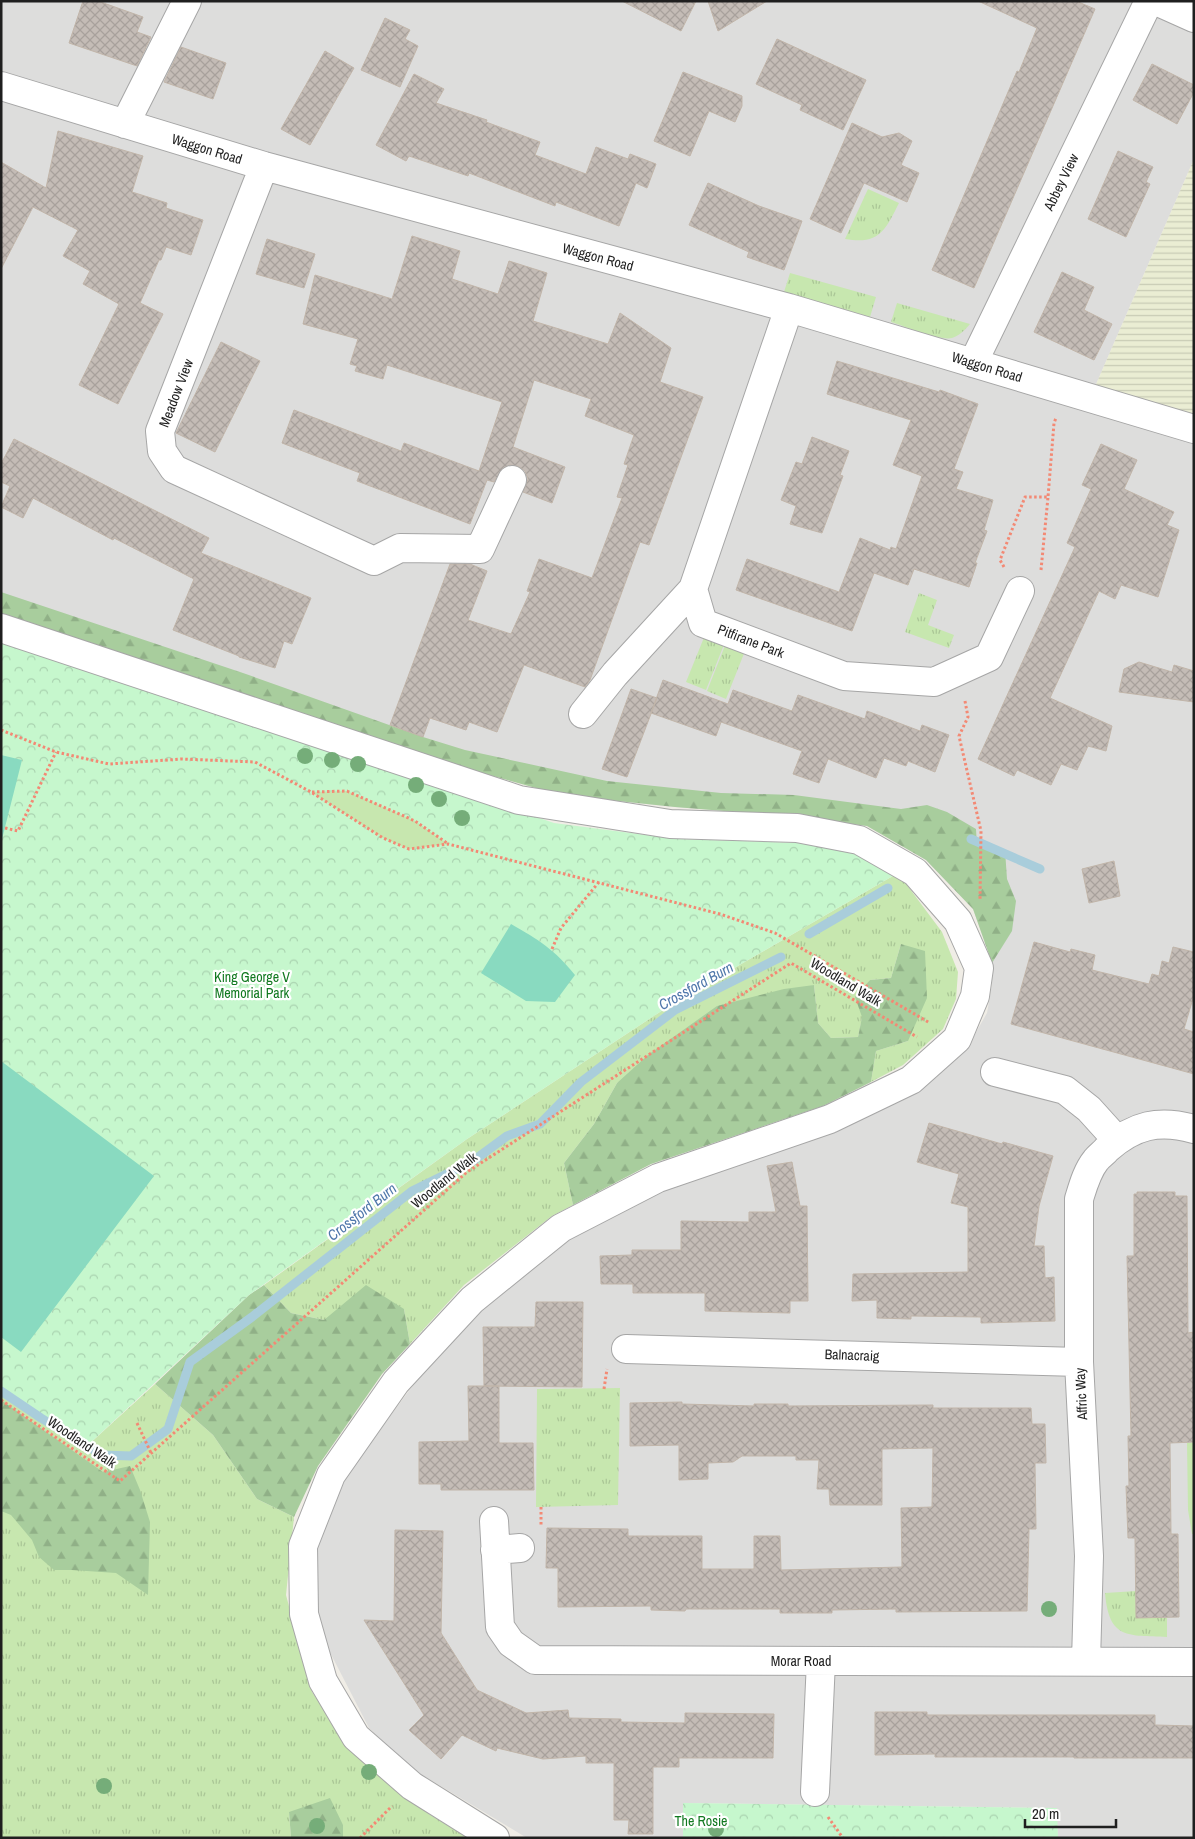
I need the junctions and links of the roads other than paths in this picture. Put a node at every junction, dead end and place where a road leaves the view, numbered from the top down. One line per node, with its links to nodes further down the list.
1 (188, 1): 6 (street)
2 (1149, 1): 9 (street, Abbey View)
3 (1156, 1): 4 (street)
4 (1194, 18)
5 (1, 86): 6 (street, Waggon Road)
6 (125, 124): 7 (street, Waggon Road)
7 (264, 166): 8 (street, Waggon Road); 11 (street, Meadow View)
8 (789, 308): 9 (street, Waggon Road); 12 (street)
9 (973, 363): 10 (street, Waggon Road)
10 (1194, 429)
11 (512, 480)
12 (692, 589): 13 (street, Pitfirane Park); 15 (street)
13 (1020, 590)
14 (1, 628): 26 (street)
15 (583, 714)
16 (995, 1072): 18 (street)
17 (1194, 1129): 18 (street, Affric Way)
18 (1117, 1140): 20 (street, Affric Way)
19 (626, 1349): 20 (street, Balnacraig)
20 (1079, 1362): 23 (street, Affric Way)
21 (494, 1521): 22 (street, Morar Road)
22 (821, 1661): 23 (street, Morar Road); 25 (street)
23 (1086, 1661): 24 (street, Morar Road)
24 (1194, 1662)
25 (815, 1792)
26 (496, 1838)

